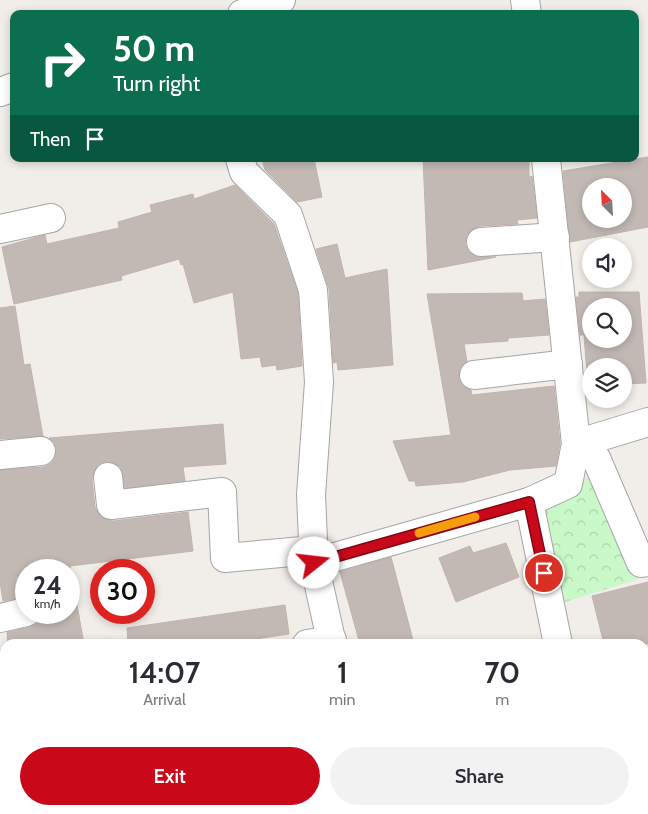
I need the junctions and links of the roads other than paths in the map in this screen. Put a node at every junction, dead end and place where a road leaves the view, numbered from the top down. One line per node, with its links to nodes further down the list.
1 (281, 0): 2 (street)
2 (253, 10)
3 (241, 162): 17 (street)
4 (546, 162): 7 (street)
5 (51, 218): 6 (street)
6 (0, 229)
7 (555, 237): 8 (street); 9 (street)
8 (481, 242)
9 (568, 364): 10 (street); 12 (street)
10 (474, 374)
11 (648, 422): 12 (street)
12 (576, 444): 16 (street); 18 (street)
13 (41, 451): 14 (street)
14 (0, 455)
15 (108, 477): 17 (street)
16 (529, 502): 17 (street); 22 (street)
17 (314, 557): 21 (street)
18 (648, 562)
19 (15, 615): 20 (street)
20 (0, 618)
21 (324, 639)
22 (557, 639)

